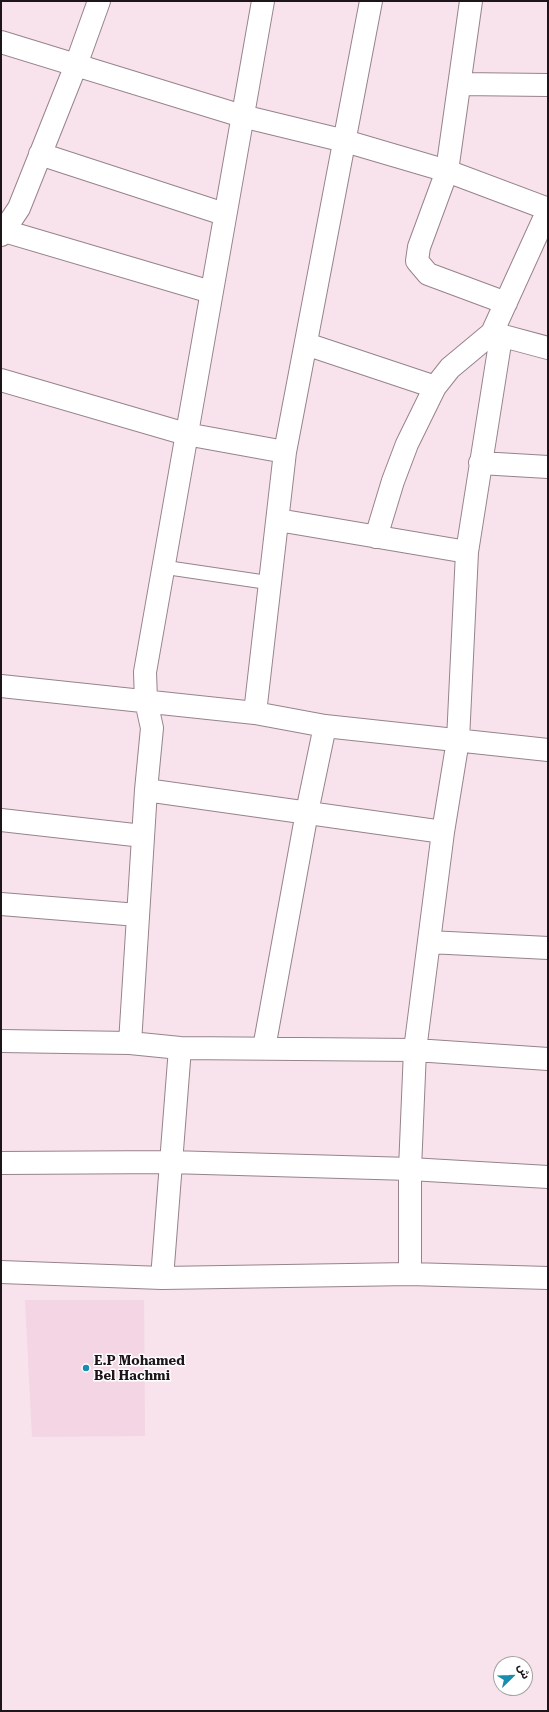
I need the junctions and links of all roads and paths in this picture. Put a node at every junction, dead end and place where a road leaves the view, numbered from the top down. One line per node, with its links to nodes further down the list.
1 (99, 1): 6 (street)
2 (263, 1): 9 (street)
3 (371, 1): 10 (street)
4 (471, 1): 7 (street)
5 (1, 42): 6 (street)
6 (76, 65): 9 (street); 11 (street)
7 (460, 84): 8 (street); 12 (street)
8 (548, 85)
9 (242, 116): 10 (street); 14 (street)
10 (345, 141): 12 (street); 19 (street)
11 (40, 154): 14 (street); 15 (street)
12 (446, 171): 13 (street); 17 (street)
13 (548, 209): 17 (street)
14 (224, 214): 16 (street)
15 (2, 232): 16 (street)
16 (211, 292): 23 (street)
17 (506, 303): 18 (street)
18 (496, 335): 20 (street); 22 (street); 25 (street)
19 (306, 344): 22 (street); 24 (street)
20 (548, 348)
21 (1, 380): 23 (street)
22 (435, 387): 28 (street)
23 (186, 434): 24 (street); 30 (street)
24 (285, 452): 27 (street)
25 (480, 463): 26 (street); 29 (street)
26 (548, 467)
27 (278, 520): 28 (street); 31 (street)
28 (376, 537): 29 (street)
29 (467, 552): 36 (street)
30 (163, 567): 31 (lane); 33 (street)
31 (271, 583): 34 (street)
32 (1, 686): 33 (street)
33 (146, 701): 34 (street); 38 (street)
34 (255, 713): 35 (street)
35 (325, 726): 36 (street); 39 (street)
36 (458, 740): 37 (street); 41 (street)
37 (548, 750)
38 (146, 790): 39 (street); 42 (street)
39 (307, 812): 41 (street); 50 (street)
40 (1, 820): 42 (street)
41 (443, 832): 45 (street)
42 (143, 836): 44 (street)
43 (1, 904): 44 (street)
44 (138, 915): 48 (street)
45 (428, 942): 46 (street); 51 (street)
46 (548, 948)
47 (1, 1041): 48 (street)
48 (130, 1043): 49 (street)
49 (180, 1048): 50 (street); 53 (street)
50 (264, 1048): 51 (street)
51 (414, 1050): 52 (street); 55 (street)
52 (548, 1059)
53 (170, 1162): 54 (street); 55 (street); 59 (street)
54 (1, 1163)
55 (410, 1169): 56 (street); 58 (street)
56 (548, 1177)
57 (1, 1272): 59 (street)
58 (410, 1274): 59 (street); 60 (street)
59 (162, 1278)
60 (548, 1278)

